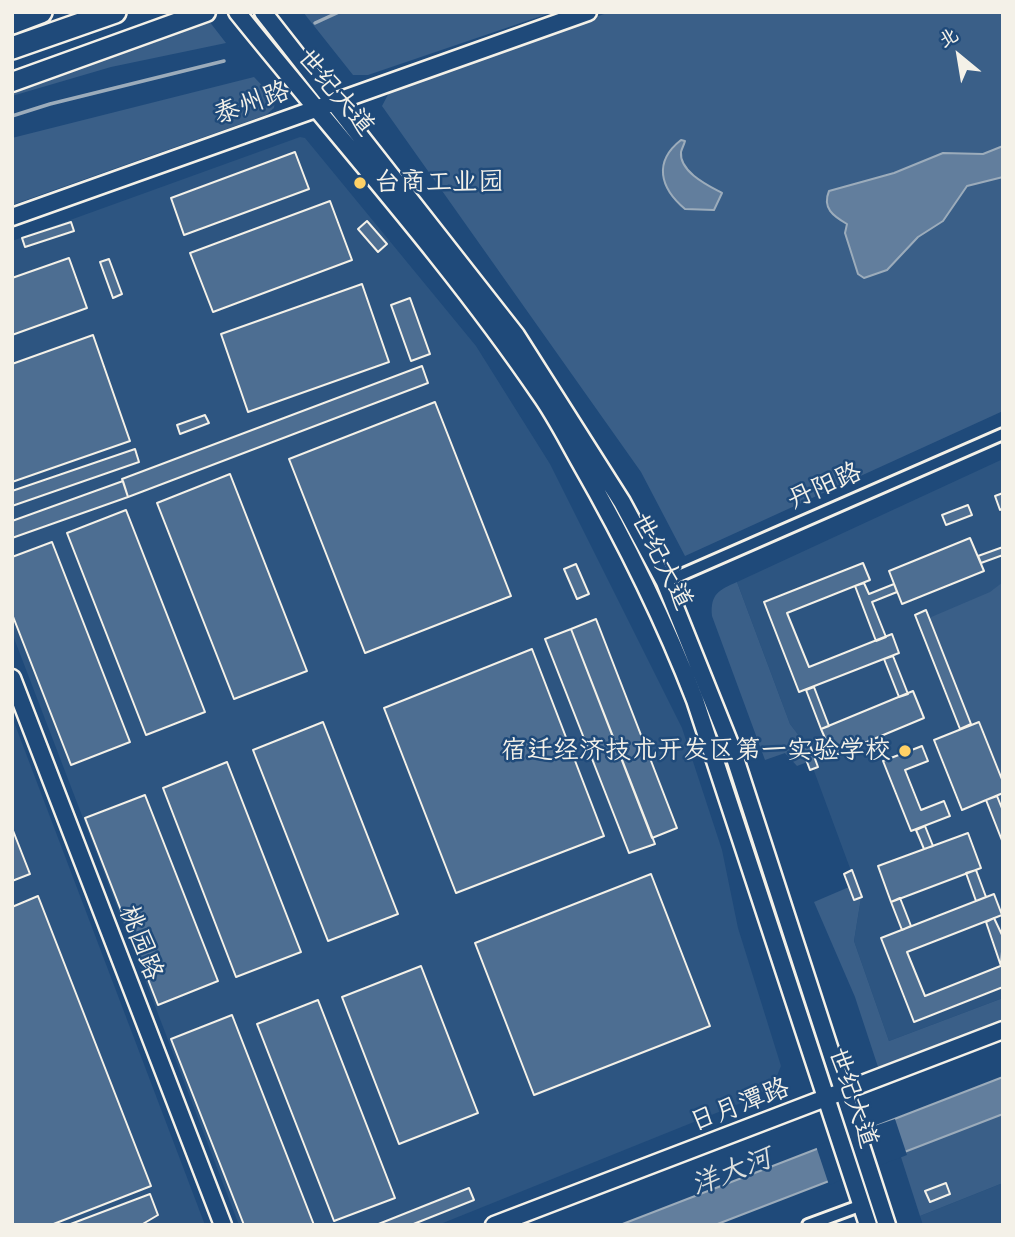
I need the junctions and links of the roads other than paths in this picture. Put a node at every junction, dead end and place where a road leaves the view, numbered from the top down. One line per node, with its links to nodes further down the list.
1 (41, 12): 7 (highway)
2 (115, 12): 8 (highway)
3 (206, 12): 9 (main road)
4 (237, 12): 11 (street, 世纪大道)
5 (263, 12): 10 (street, 世纪大道)
6 (588, 12): 10 (street, 泰州路)
7 (12, 23)
8 (12, 48)
9 (12, 82)
10 (333, 101): 11 (street, 泰州路); 14 (street, 世纪大道)
11 (314, 108): 12 (street, 泰州路); 18 (street, 世纪大道)
12 (12, 218)
13 (1003, 434): 14 (street, 丹阳路)
14 (665, 582): 17 (street, 世纪大道)
15 (12, 678): 20 (street, 桃园路)
16 (1003, 1030): 17 (street, 日月潭路)
17 (845, 1093): 18 (street, 日月潭路); 24 (street, 世纪大道)
18 (826, 1100): 19 (street, 世纪大道); 21 (street, 日月潭路)
19 (862, 1205): 22 (street); 23 (street, 世纪大道)
20 (223, 1225)
21 (494, 1225)
22 (808, 1225)
23 (868, 1225)
24 (887, 1225)

